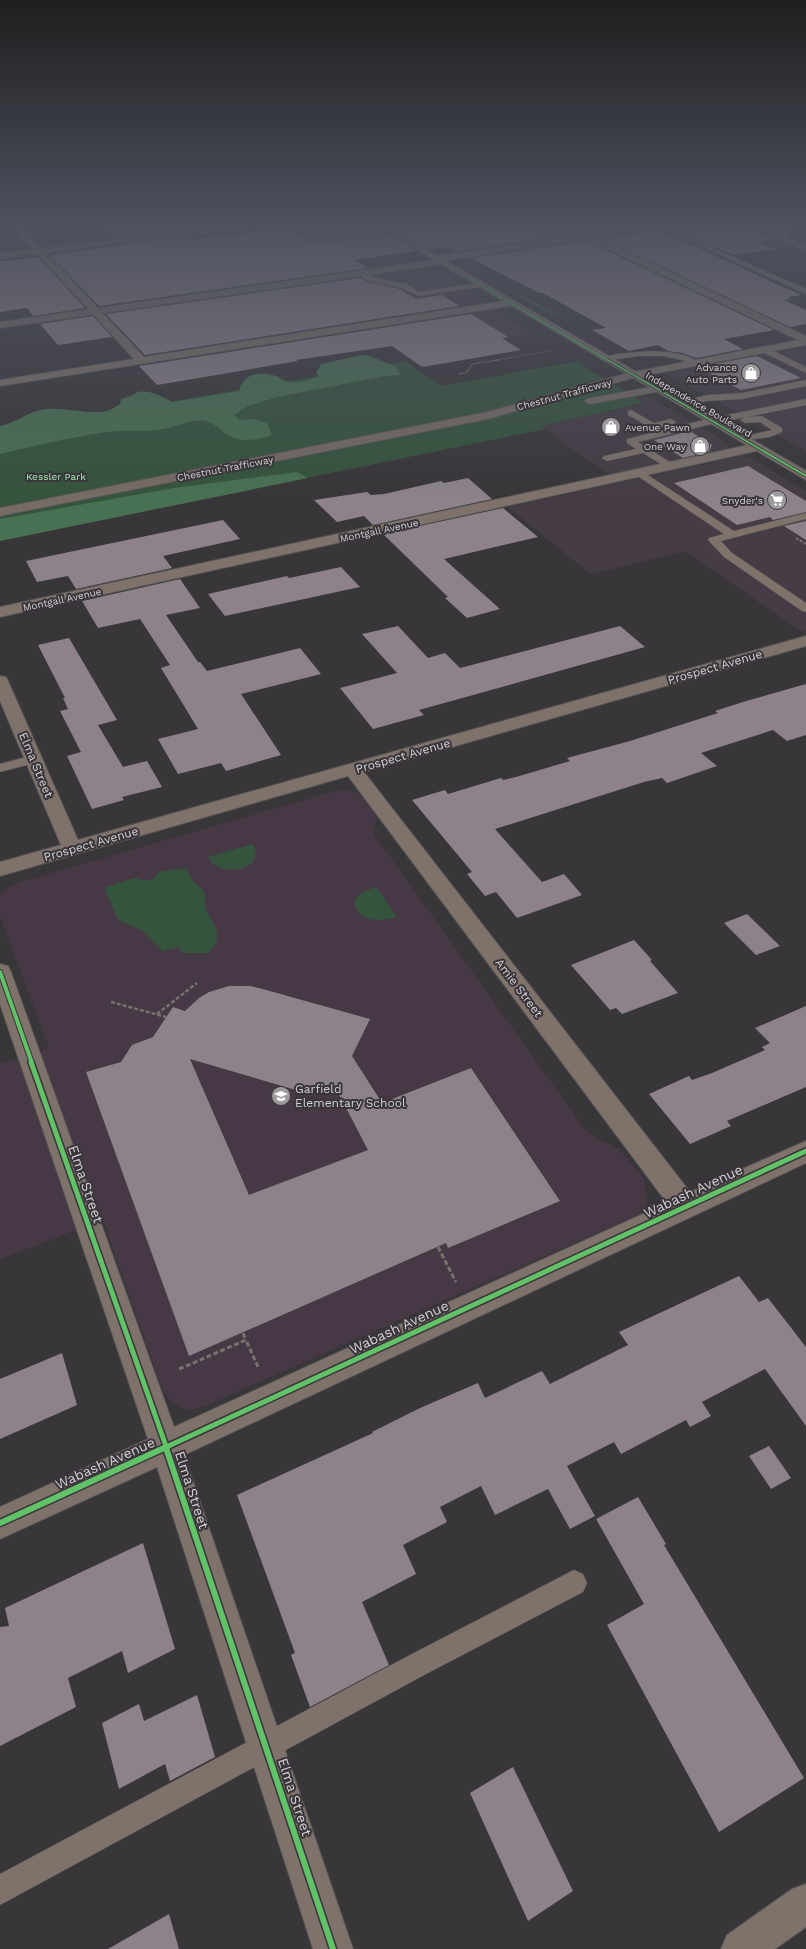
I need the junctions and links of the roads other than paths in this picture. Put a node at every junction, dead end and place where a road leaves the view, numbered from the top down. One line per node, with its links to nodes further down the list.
1 (73, 315): 6 (street)
2 (98, 315): 10 (street)
3 (434, 315): 10 (street)
4 (530, 315): 9 (main road, Independence Boulevard)
5 (751, 315): 7 (street)
6 (0, 325)
7 (806, 341): 8 (street)
8 (765, 350): 11 (street); 12 (lane)
9 (605, 359): 11 (lane); 13 (main road, Independence Boulevard)
10 (142, 361): 14 (street)
11 (695, 363): 13 (street)
12 (806, 370)
13 (632, 375): 16 (main road, Independence Boulevard); 20 (street, Chestnut Trafficway); 22 (street, Chestnut Trafficway)
14 (0, 383)
15 (806, 383): 18 (lane)
16 (657, 389): 18 (main road, Independence Boulevard); 20 (street)
17 (806, 402): 21 (lane)
18 (682, 404): 21 (main road, Independence Boulevard)
19 (631, 413): 23 (lane)
20 (488, 415): 22 (street, Chestnut Trafficway)
21 (711, 421): 23 (lane); 24 (lane); 25 (main road, Independence Boulevard); 25 (lane)
22 (450, 422): 32 (street, Chestnut Trafficway)
23 (653, 426): 24 (lane)
24 (665, 433): 27 (lane)
25 (744, 439): 26 (main road, Independence Boulevard)
26 (757, 447): 29 (street, Montgall Avenue); 31 (main road, Independence Boulevard)
27 (644, 450): 28 (lane); 29 (lane)
28 (607, 458)
29 (670, 466): 30 (street, Montgall Avenue)
30 (640, 473): 34 (lane); 36 (street, Montgall Avenue)
31 (806, 476)
32 (0, 512)
33 (806, 516): 34 (lane)
34 (731, 534): 35 (lane)
35 (806, 608)
36 (0, 612)
37 (806, 641): 41 (street, Prospect Avenue)
38 (1, 686): 39 (street, Elma Street)
39 (34, 759): 40 (lane); 42 (street, Elma Street)
40 (0, 768)
41 (353, 770): 42 (street, Prospect Avenue); 46 (street, Amie Street)
42 (72, 849): 43 (street, Prospect Avenue)
43 (0, 869)
44 (0, 972): 47 (street, Elma Street)
45 (806, 1151): 46 (street, Wabash Avenue)
46 (685, 1206): 47 (street, Wabash Avenue)
47 (166, 1448): 48 (street, Wabash Avenue); 50 (street, Elma Street)
48 (0, 1522)
49 (574, 1584): 50 (lane)
50 (266, 1746): 51 (lane); 53 (street, Elma Street)
51 (0, 1890)
52 (806, 1903): 54 (street)
53 (333, 1949)
54 (741, 1949)

